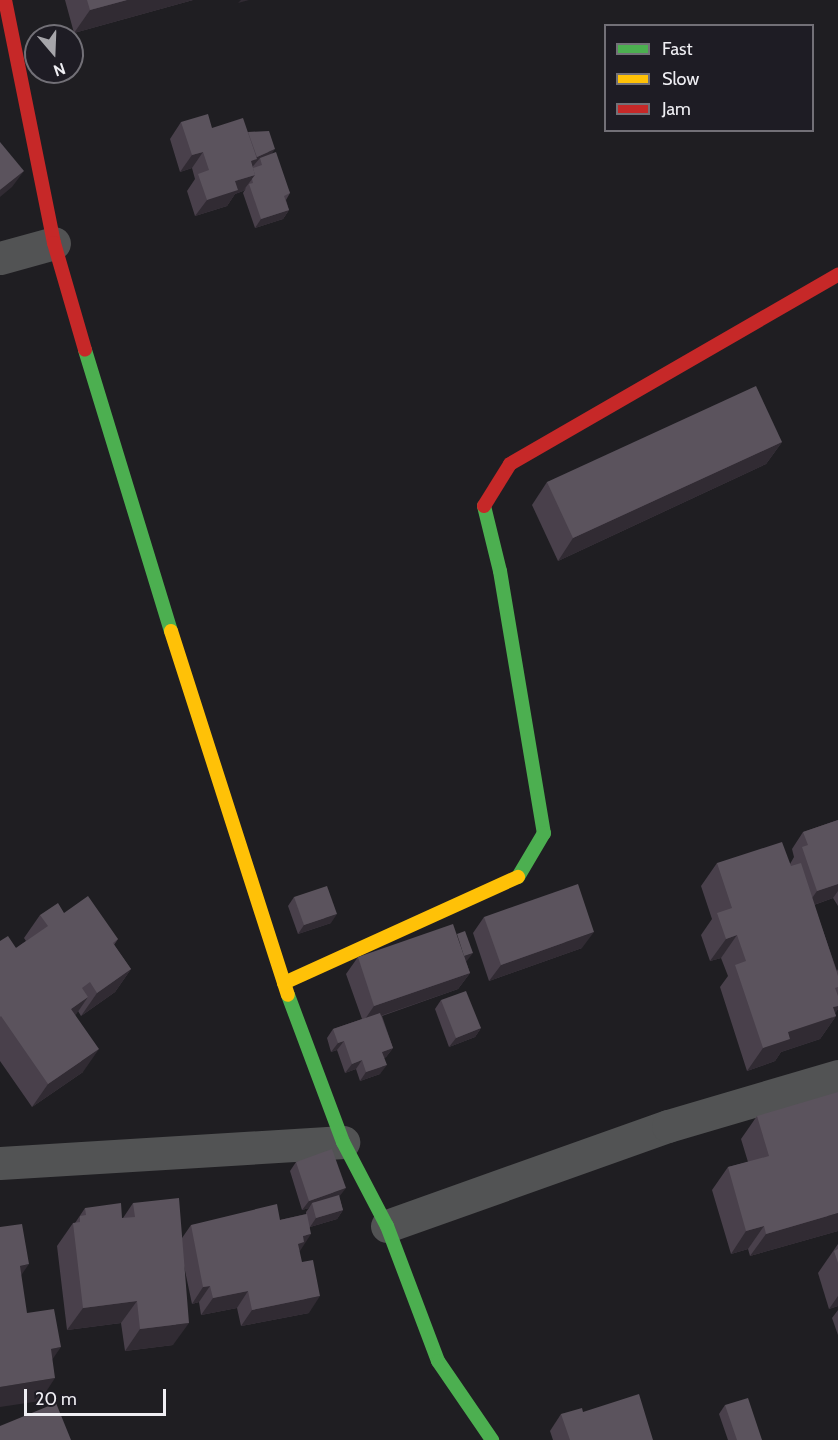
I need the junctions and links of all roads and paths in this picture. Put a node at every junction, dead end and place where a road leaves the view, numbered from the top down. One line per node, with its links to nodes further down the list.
1 (5, 0): 2 (street)
2 (54, 243): 3 (street); 5 (street)
3 (0, 258)
4 (838, 275): 5 (street)
5 (284, 983): 7 (street)
6 (838, 1076): 9 (street)
7 (343, 1142): 8 (street); 9 (street)
8 (0, 1163)
9 (387, 1226): 10 (street)
10 (492, 1440)

